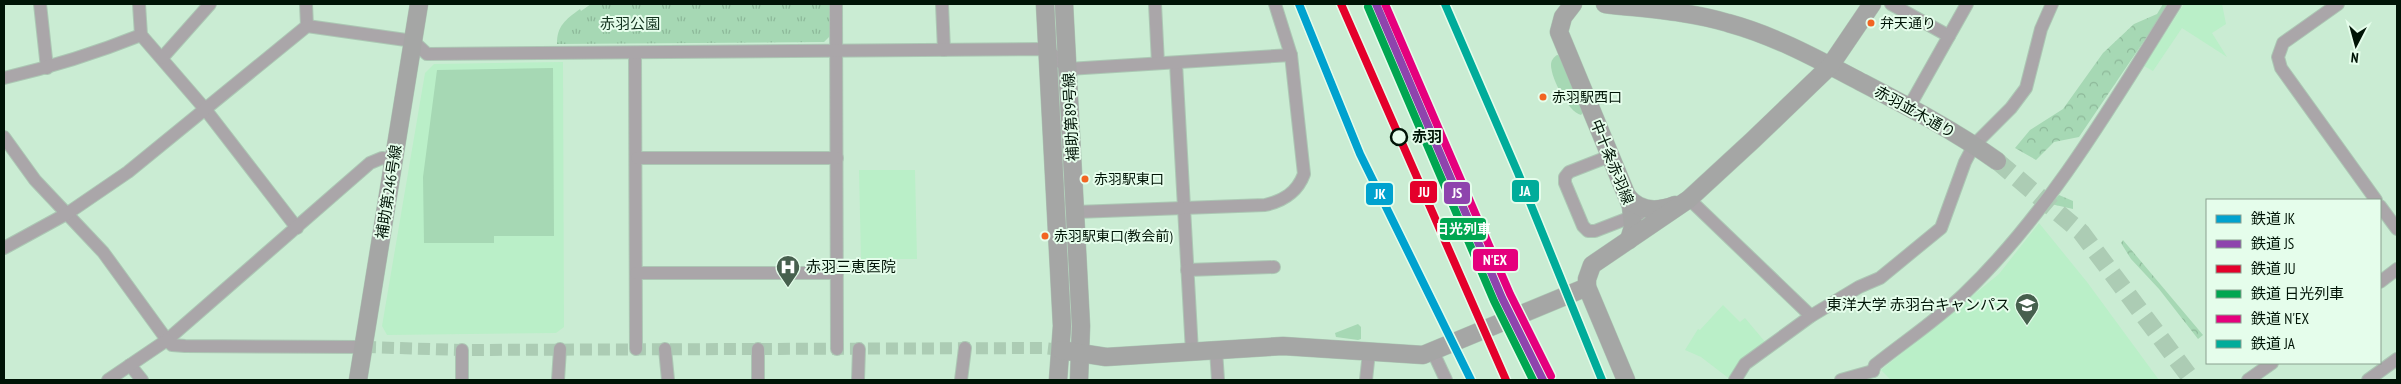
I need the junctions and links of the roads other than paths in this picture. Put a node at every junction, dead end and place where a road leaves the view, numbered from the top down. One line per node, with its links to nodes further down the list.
1 (40, 4): 33 (street)
2 (139, 4): 21 (street)
3 (210, 4): 29 (street)
4 (306, 4): 20 (street)
5 (419, 4): 23 (street, 補助第246号線)
6 (836, 4): 25 (street)
7 (942, 4): 26 (street)
8 (1045, 4): 24 (street, 補助第89号線)
9 (1064, 4): 34 (street, 補助第89号線)
10 (1155, 4): 31 (street)
11 (1275, 4): 28 (street)
12 (1573, 4): 40 (street, 中十条赤羽線)
13 (1605, 4): 32 (street)
14 (1872, 4): 32 (street)
15 (1891, 4): 22 (street)
16 (1967, 4): 22 (street)
17 (2052, 4): 39 (street)
18 (2175, 4): 85 (street)
19 (2338, 4): 47 (street)
20 (307, 26): 23 (street); 37 (street)
21 (141, 34): 29 (street); 33 (street)
22 (1949, 36): 36 (street)
23 (413, 41): 27 (street); 43 (street, 補助第246号線)
24 (1047, 49): 26 (street); 34 (street); 76 (street, 補助第89号線)
25 (836, 50): 26 (street); 27 (street); 42 (street)
26 (944, 50)
27 (635, 53): 41 (street)
28 (1292, 55): 30 (street); 48 (street)
29 (162, 58): 37 (street)
30 (1176, 63): 31 (street); 48 (street)
31 (1158, 64): 34 (street)
32 (1830, 66): 36 (street, 赤羽並木通り); 46 (street)
33 (47, 68): 35 (street)
34 (1068, 68): 51 (street, 補助第89号線)
35 (4, 78)
36 (1909, 108): 39 (street, 赤羽並木通り)
37 (205, 109): 52 (street); 54 (street)
38 (4, 137): 52 (street)
39 (1974, 145): 44 (street, 赤羽並木通り); 65 (street)
40 (1610, 156): 45 (street, 中十条赤羽線); 53 (street)
41 (637, 158): 42 (street); 61 (street)
42 (836, 158): 62 (street)
43 (394, 160): 54 (street); 67 (street, 補助第246号線)
44 (1997, 162)
45 (1627, 196): 50 (street); 53 (street, 中十条赤羽線)
46 (1689, 199): 50 (street); 56 (street); 65 (street)
47 (2375, 199)
48 (1184, 206): 51 (street); 60 (street)
49 (2381, 207): 55 (street)
50 (1664, 209): 53 (street)
51 (1076, 212): 81 (street, 補助第89号線)
52 (68, 213): 57 (street); 66 (street)
53 (1632, 215): 56 (street, 中十条赤羽線)
54 (297, 228): 66 (street)
55 (2397, 229)
56 (1629, 240): 64 (street)
57 (4, 248)
58 (1274, 267): 60 (street)
59 (2397, 269): 63 (street)
60 (1187, 270): 78 (street)
61 (636, 273): 62 (street); 70 (street)
62 (837, 273): 73 (street)
63 (2381, 281)
64 (1587, 287): 80 (street); 100 (street)
65 (1811, 316): 101 (street)
66 (167, 340): 67 (street); 84 (street)
67 (364, 347): 88 (street, 補助第246号線)
68 (965, 348): 94 (street)
69 (560, 349): 90 (street)
70 (636, 349)
71 (665, 349): 91 (street)
72 (758, 349): 92 (street)
73 (837, 349)
74 (859, 349): 93 (street)
75 (462, 350): 89 (street)
76 (1062, 350): 81 (street); 95 (street, 補助第89号線)
77 (1216, 350): 78 (street); 79 (street); 97 (street)
78 (1192, 352): 81 (street)
79 (1369, 352): 80 (street); 98 (street)
80 (1433, 352): 99 (street)
81 (1082, 353): 96 (street, 補助第89号線)
82 (2397, 359): 104 (street)
83 (2271, 364): 103 (street)
84 (130, 365): 86 (street); 87 (street)
85 (1877, 376): 102 (street)
86 (108, 380)
87 (142, 380)
88 (358, 380)
89 (462, 380)
90 (558, 380)
91 (668, 380)
92 (758, 380)
93 (858, 380)
94 (962, 380)
95 (1058, 380)
96 (1079, 380)
97 (1218, 380)
98 (1366, 380)
99 (1446, 380)
100 (1626, 380)
101 (1735, 380)
102 (1840, 380)
103 (2248, 380)
104 (2368, 380)

